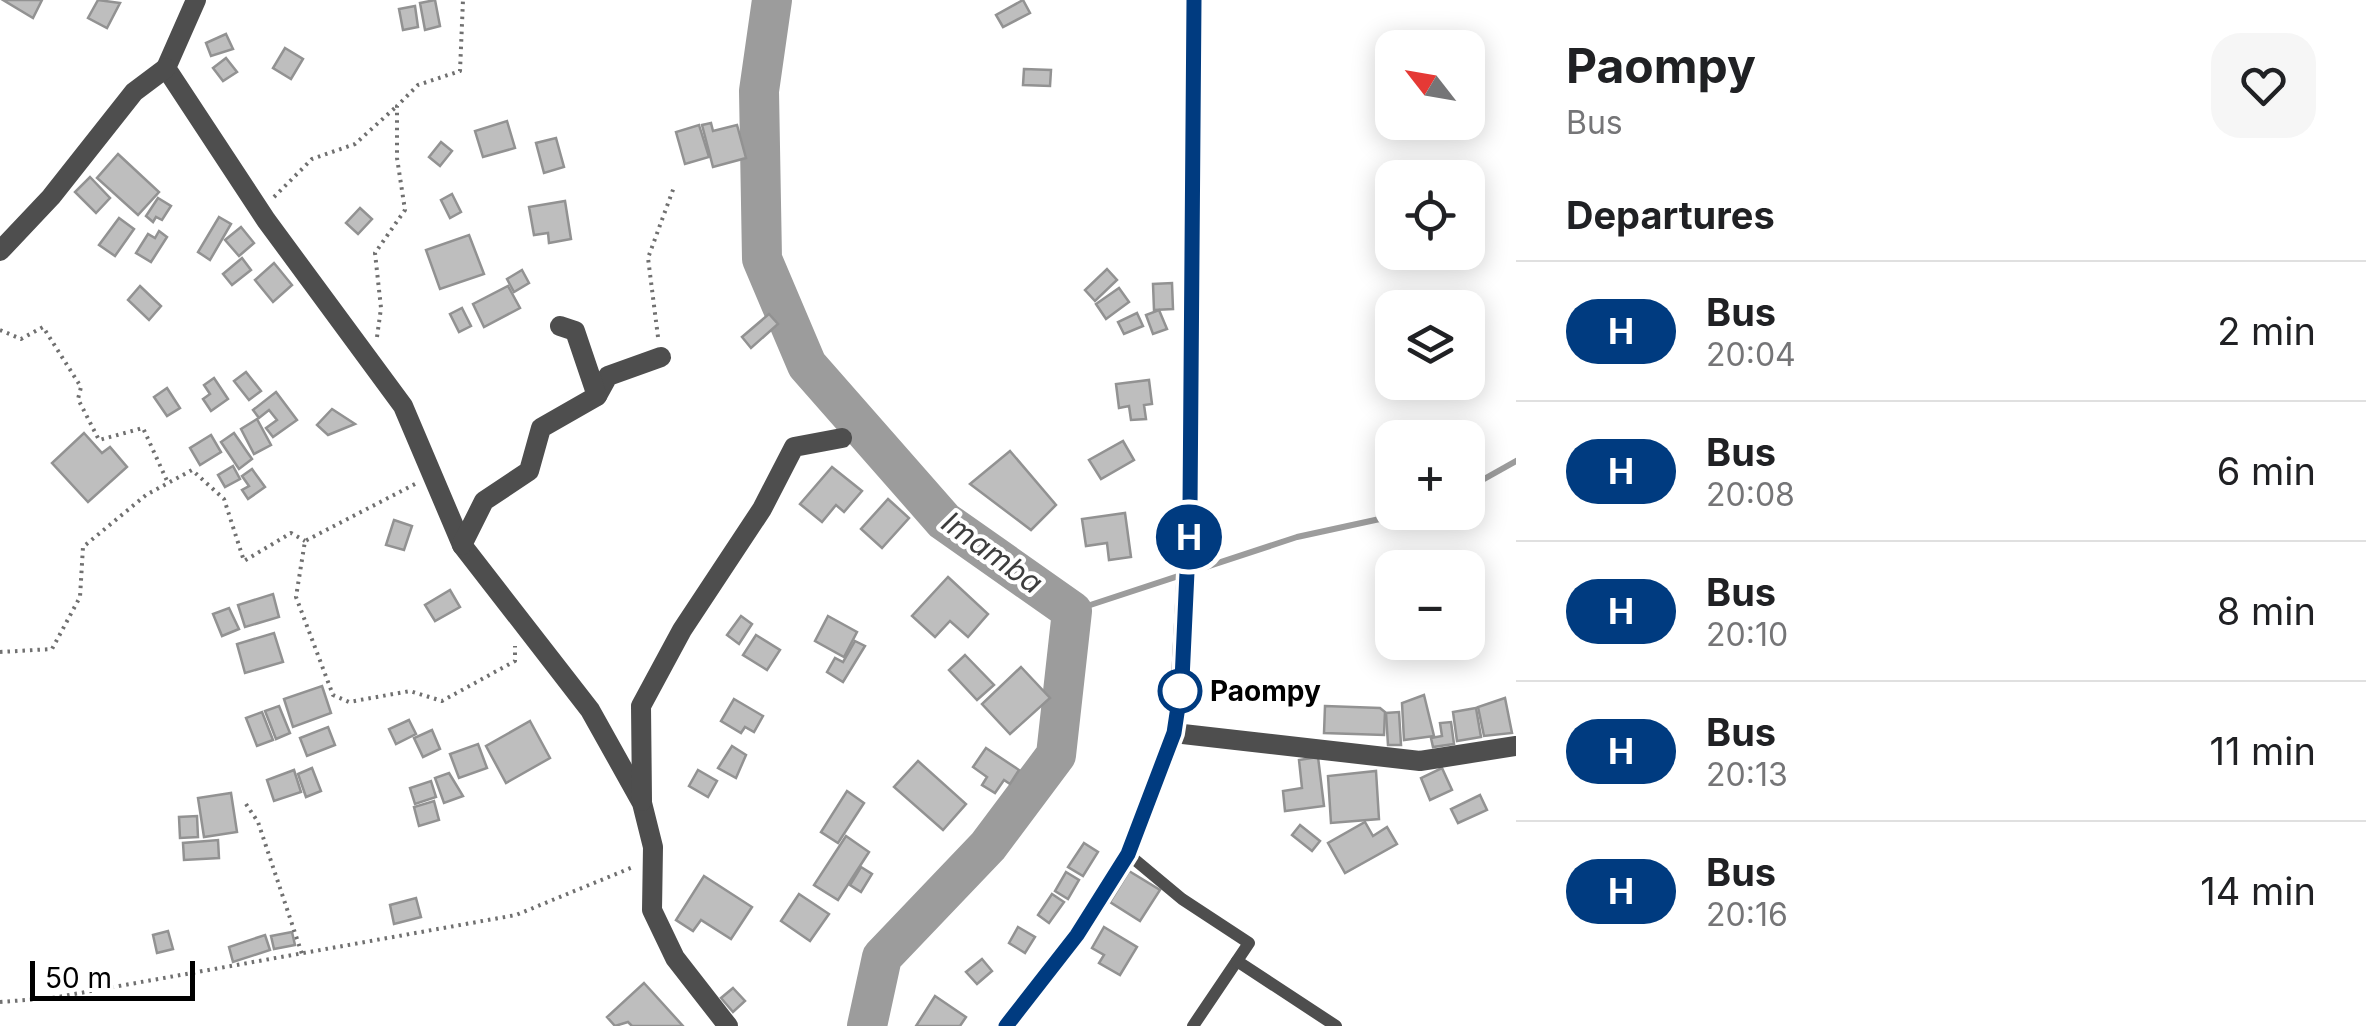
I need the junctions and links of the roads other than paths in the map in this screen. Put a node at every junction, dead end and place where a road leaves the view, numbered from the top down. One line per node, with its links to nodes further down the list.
1 (196, 0): 3 (street)
2 (1194, 0): 10 (street)
3 (166, 68): 4 (street); 9 (street)
4 (0, 251)
5 (560, 326): 7 (street)
6 (661, 356): 7 (street)
7 (597, 396): 9 (street)
8 (842, 438): 12 (street)
9 (462, 545): 12 (street)
10 (1174, 733): 11 (street); 13 (street)
11 (1516, 746)
12 (642, 802): 15 (street)
13 (1128, 854): 14 (lane); 16 (street)
14 (1236, 962): 17 (lane); 18 (lane)
15 (728, 1026)
16 (1006, 1026)
17 (1193, 1026)
18 (1336, 1026)

